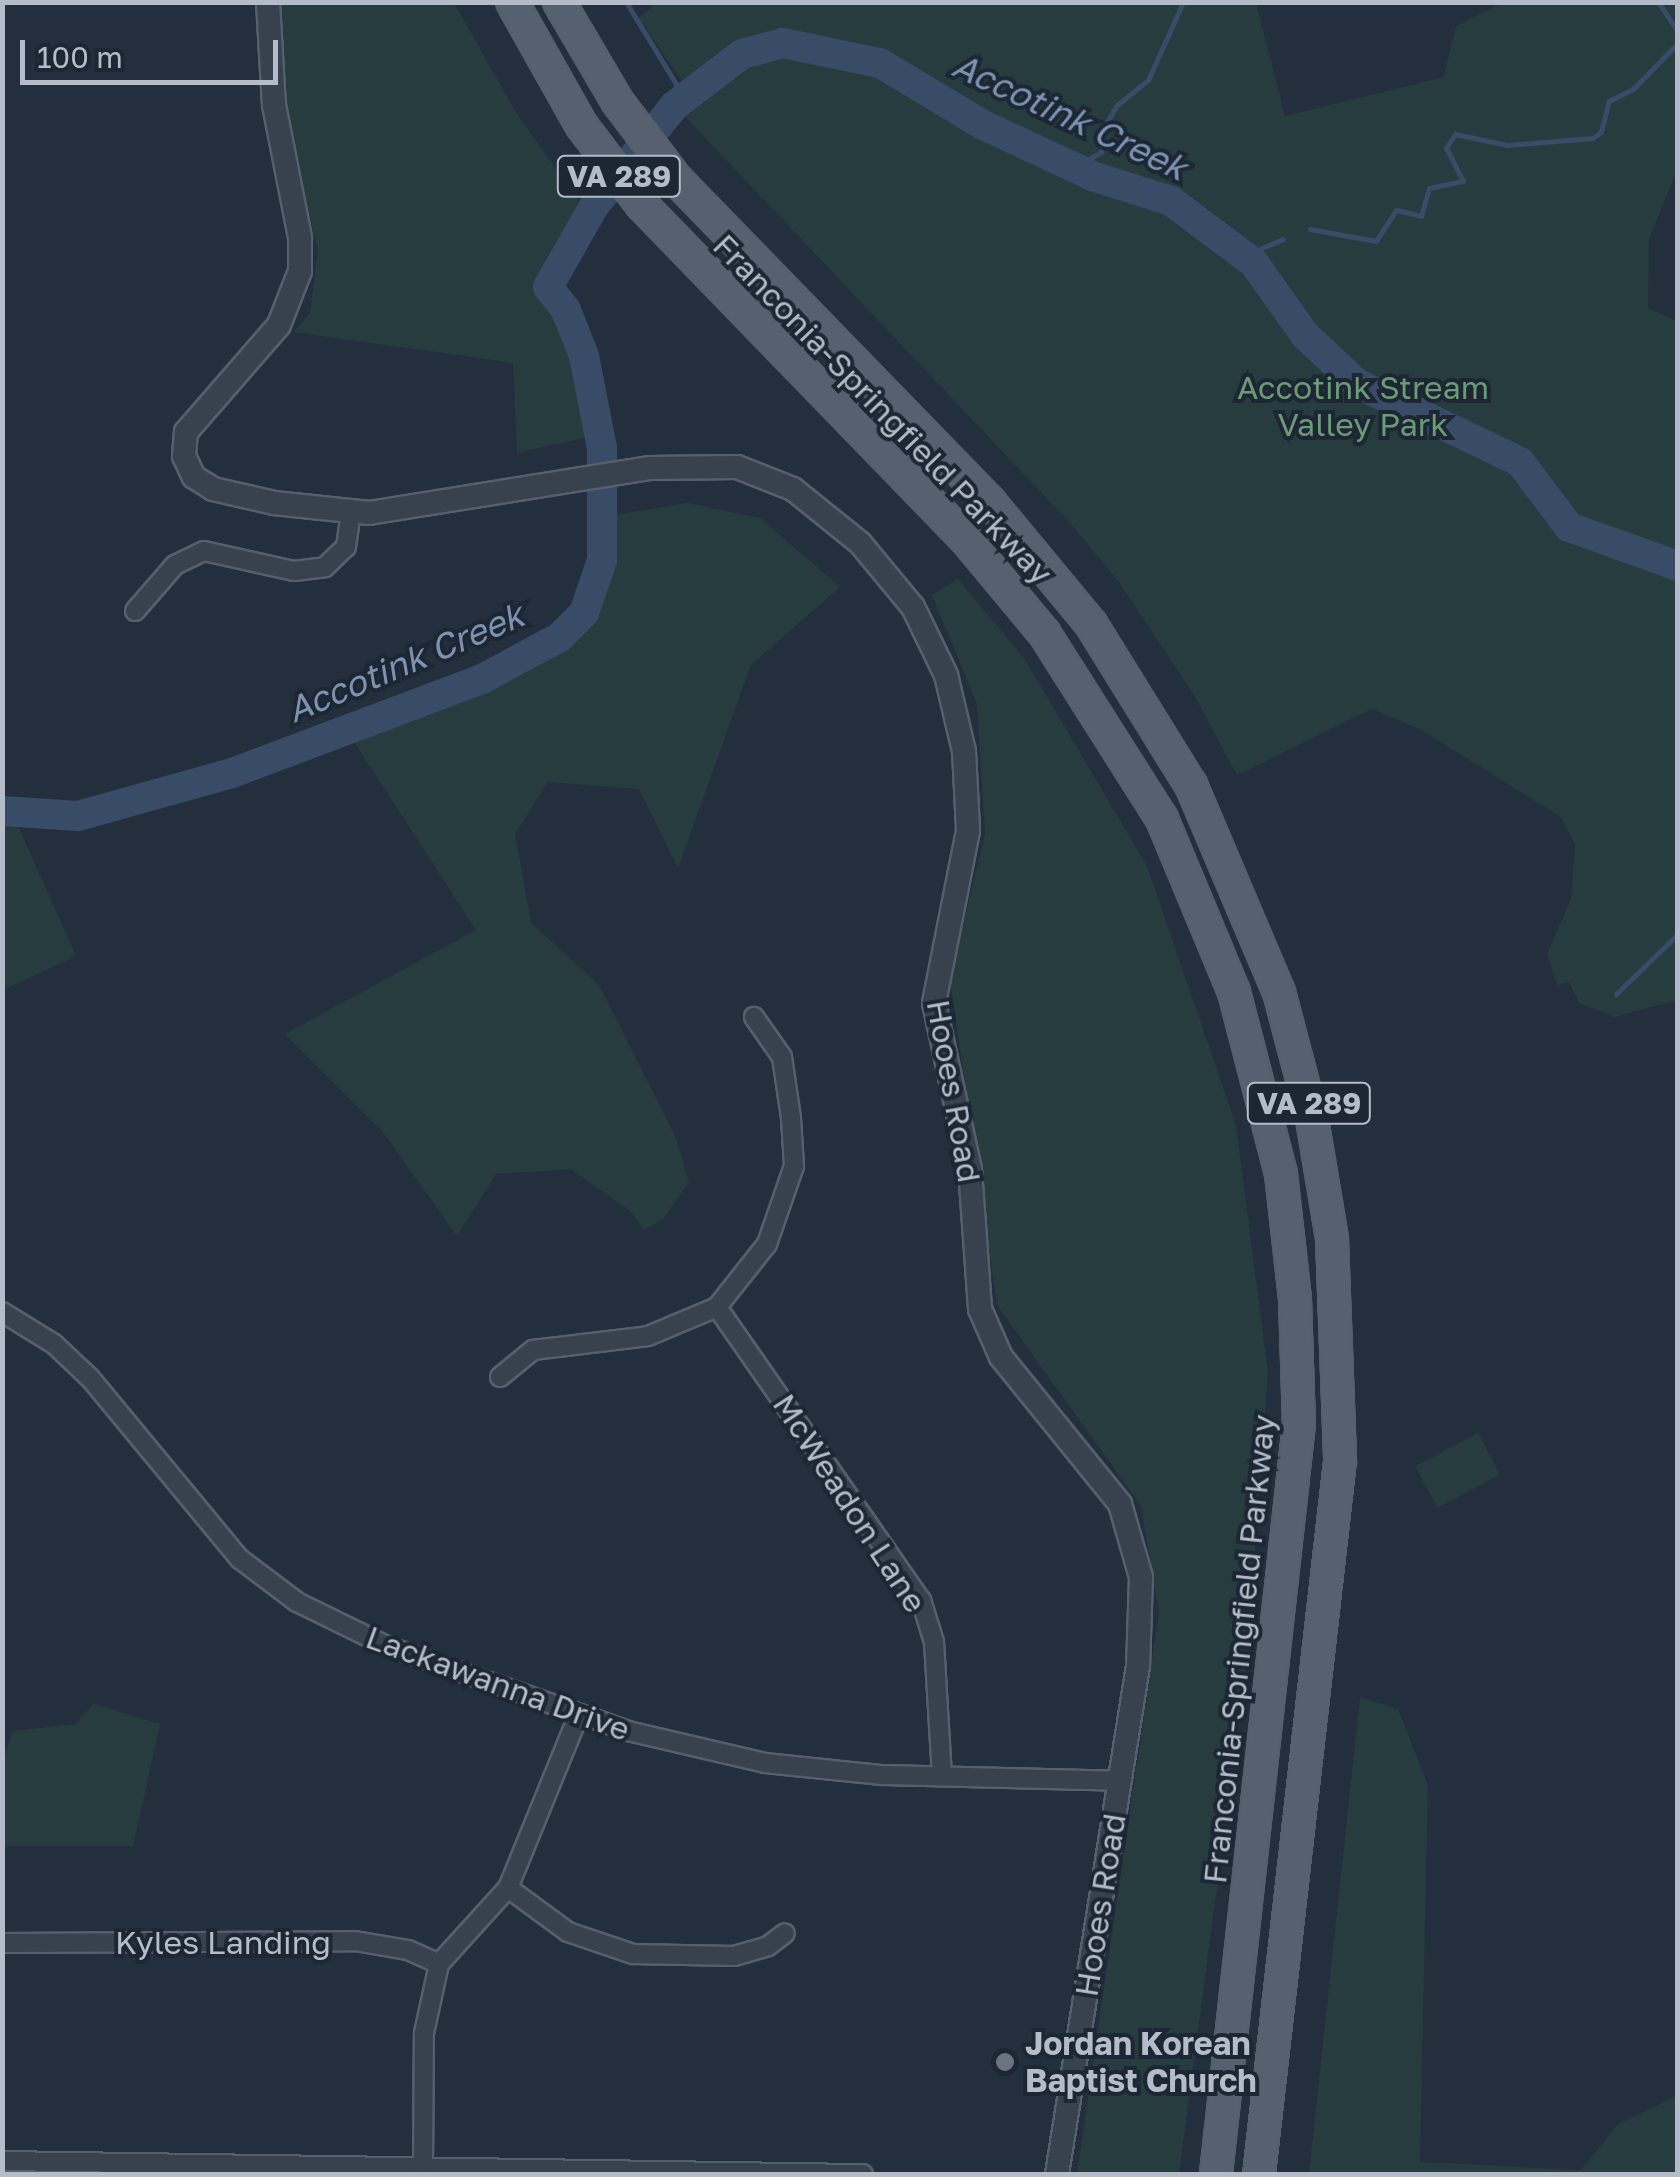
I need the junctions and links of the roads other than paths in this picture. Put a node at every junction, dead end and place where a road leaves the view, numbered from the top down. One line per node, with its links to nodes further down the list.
1 (268, 2): 4 (street, Hooes Road)
2 (512, 2): 21 (main road, Franconia-Springfield Parkway / VA 289)
3 (559, 2): 22 (main road, Franconia-Springfield Parkway / VA 289)
4 (350, 512): 5 (street); 12 (street, Hooes Road)
5 (135, 611)
6 (754, 1016): 7 (street)
7 (717, 1307): 9 (street); 11 (street, McWeadon Lane)
8 (2, 1312): 10 (street, Lackawanna Drive)
9 (500, 1377)
10 (579, 1714): 11 (street, Lackawanna Drive); 13 (street)
11 (942, 1775): 12 (street, Lackawanna Drive)
12 (1120, 1782): 20 (street, Hooes Road)
13 (508, 1888): 14 (street); 16 (street)
14 (786, 1933)
15 (2, 1943): 16 (street, Kyles Landing)
16 (439, 1964): 18 (street)
17 (2, 2161): 18 (street)
18 (422, 2166): 19 (street)
19 (863, 2174)
20 (1057, 2174)
21 (1216, 2174)
22 (1259, 2174)

